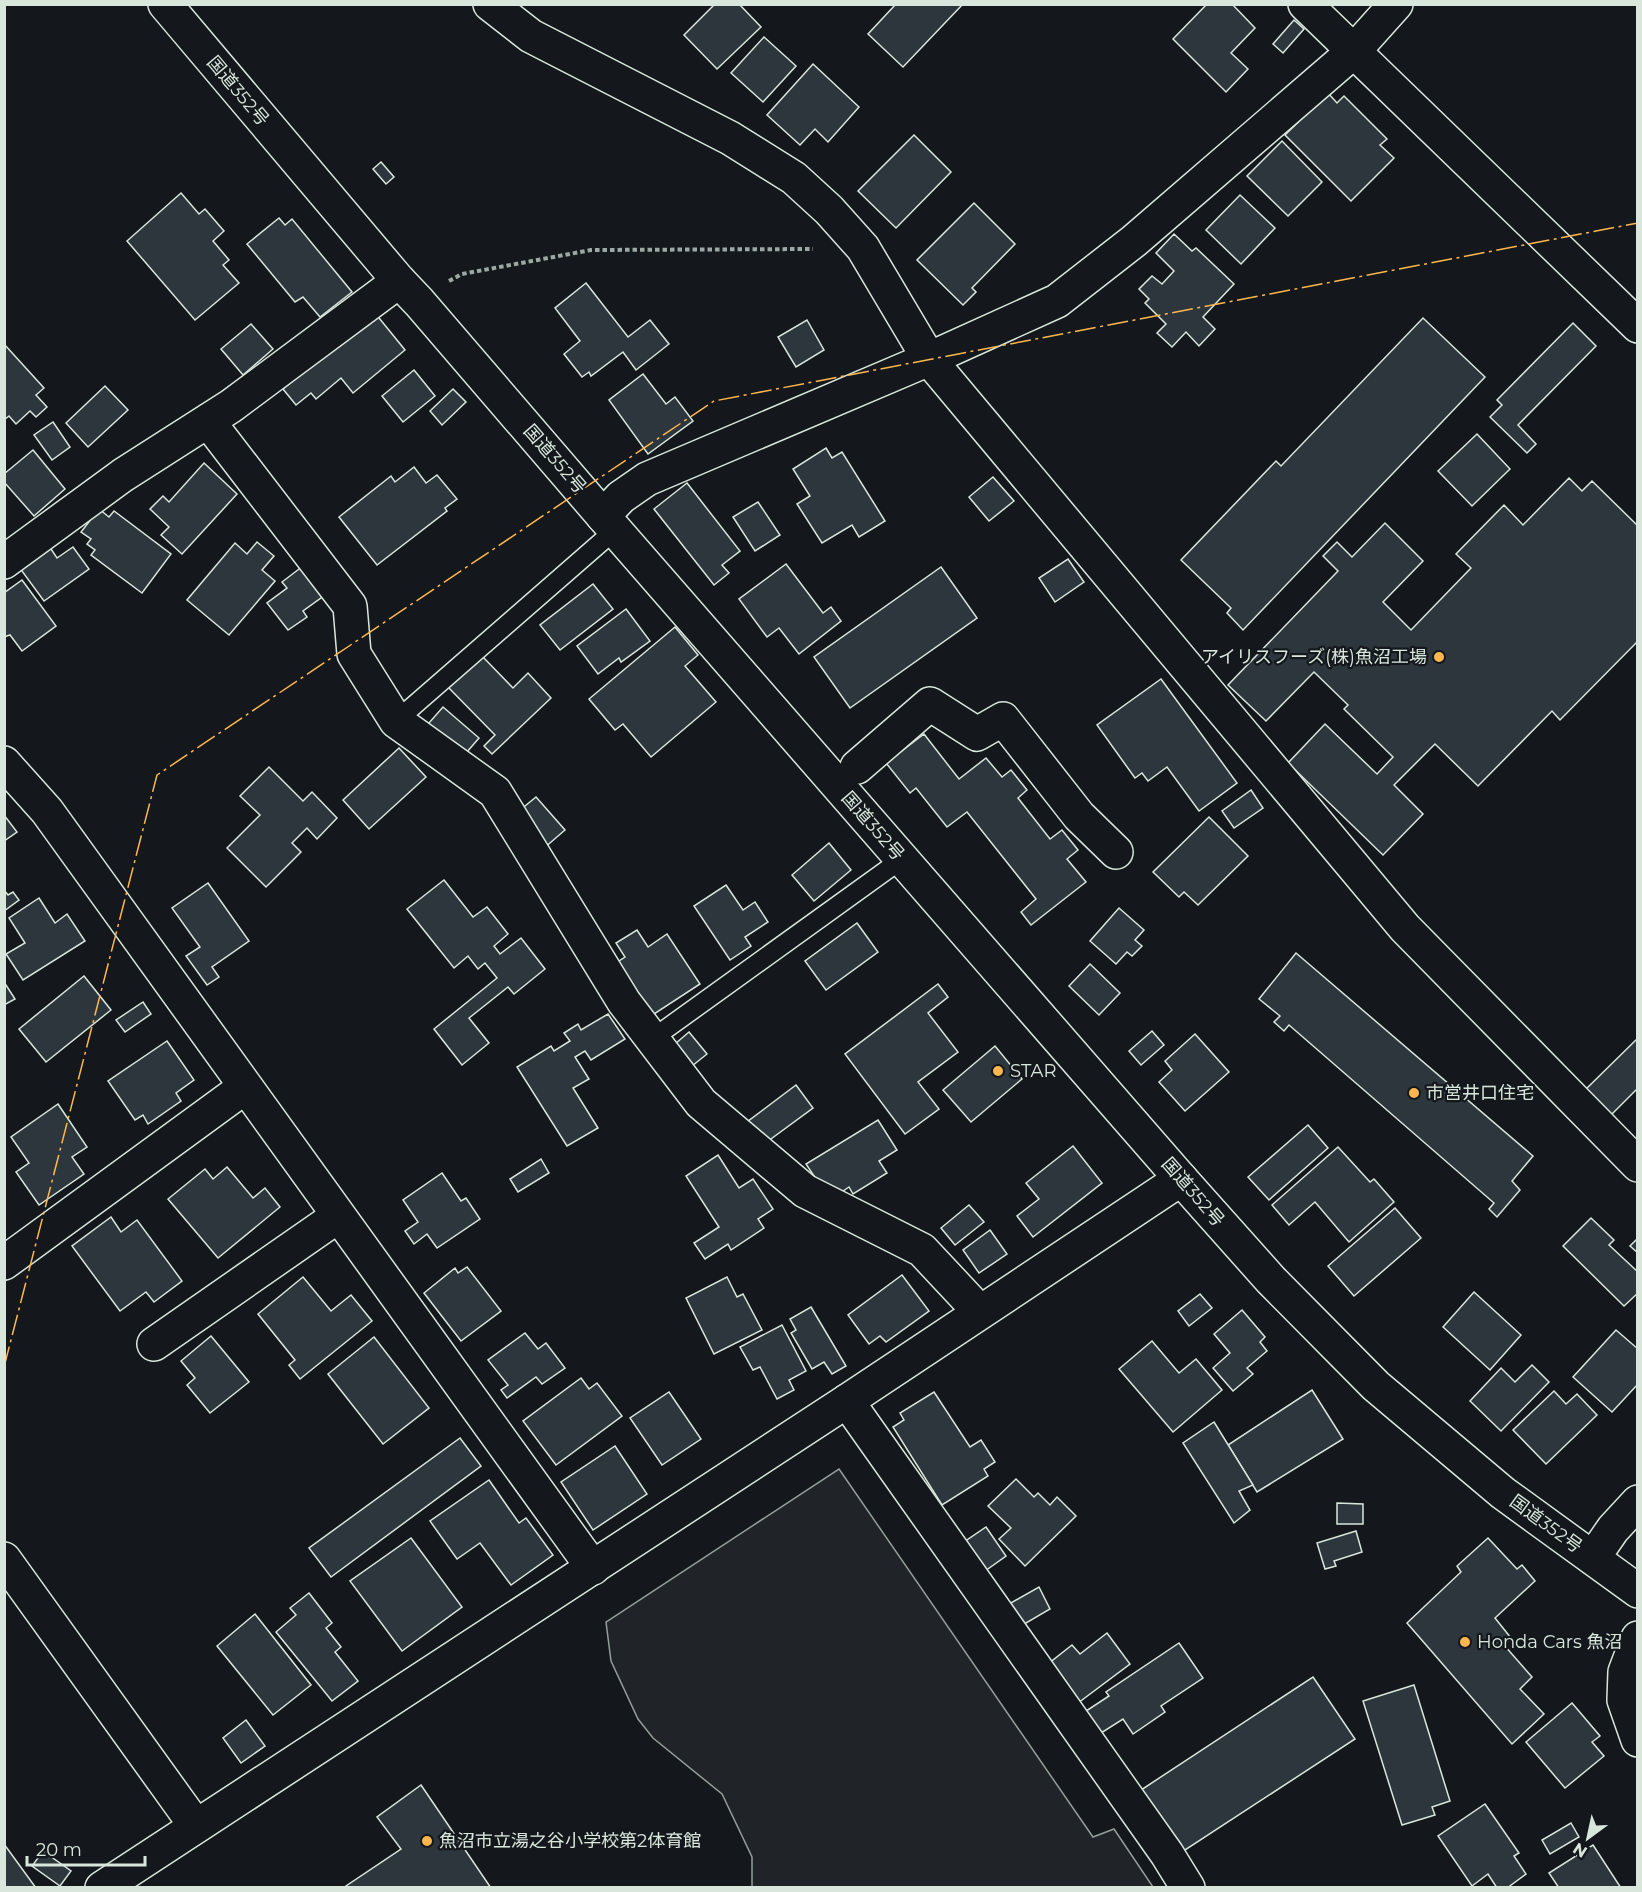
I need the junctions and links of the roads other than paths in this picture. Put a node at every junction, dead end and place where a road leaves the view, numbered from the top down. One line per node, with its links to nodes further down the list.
1 (165, 4): 6 (main road, 国道352号)
2 (490, 4): 8 (main road)
3 (1305, 4): 5 (main road)
4 (1396, 4): 5 (main road)
5 (1353, 52): 7 (main road); 8 (main road)
6 (409, 292): 9 (main road); 10 (main road, 国道352号)
7 (1638, 326)
8 (929, 359): 10 (main road); 19 (main road)
9 (208, 421): 11 (main road); 12 (main road)
10 (609, 523): 12 (lane); 16 (main road, 国道352号)
11 (4, 562)
12 (396, 721): 17 (main road)
13 (4, 763): 18 (main road)
14 (857, 766): 15 (main road)
15 (1116, 852)
16 (902, 859): 17 (lane); 20 (main road, 国道352号)
17 (652, 1039): 23 (main road)
18 (245, 1087): 21 (main road); 22 (main road)
19 (1638, 1165)
20 (1181, 1179): 23 (main road); 27 (main road, 国道352号)
21 (338, 1216): 24 (main road); 29 (main road)
22 (4, 1263)
23 (980, 1312): 25 (main road)
24 (154, 1344)
25 (847, 1401): 29 (main road); 35 (main road)
26 (1638, 1502): 27 (main road)
27 (1593, 1558): 30 (main road, 国道352号)
28 (4, 1559): 33 (main road)
29 (593, 1568): 33 (main road)
30 (1638, 1591)
31 (1638, 1638): 32 (main road)
32 (1638, 1740)
33 (196, 1826): 34 (main road)
34 (102, 1887)
35 (1188, 1887)

